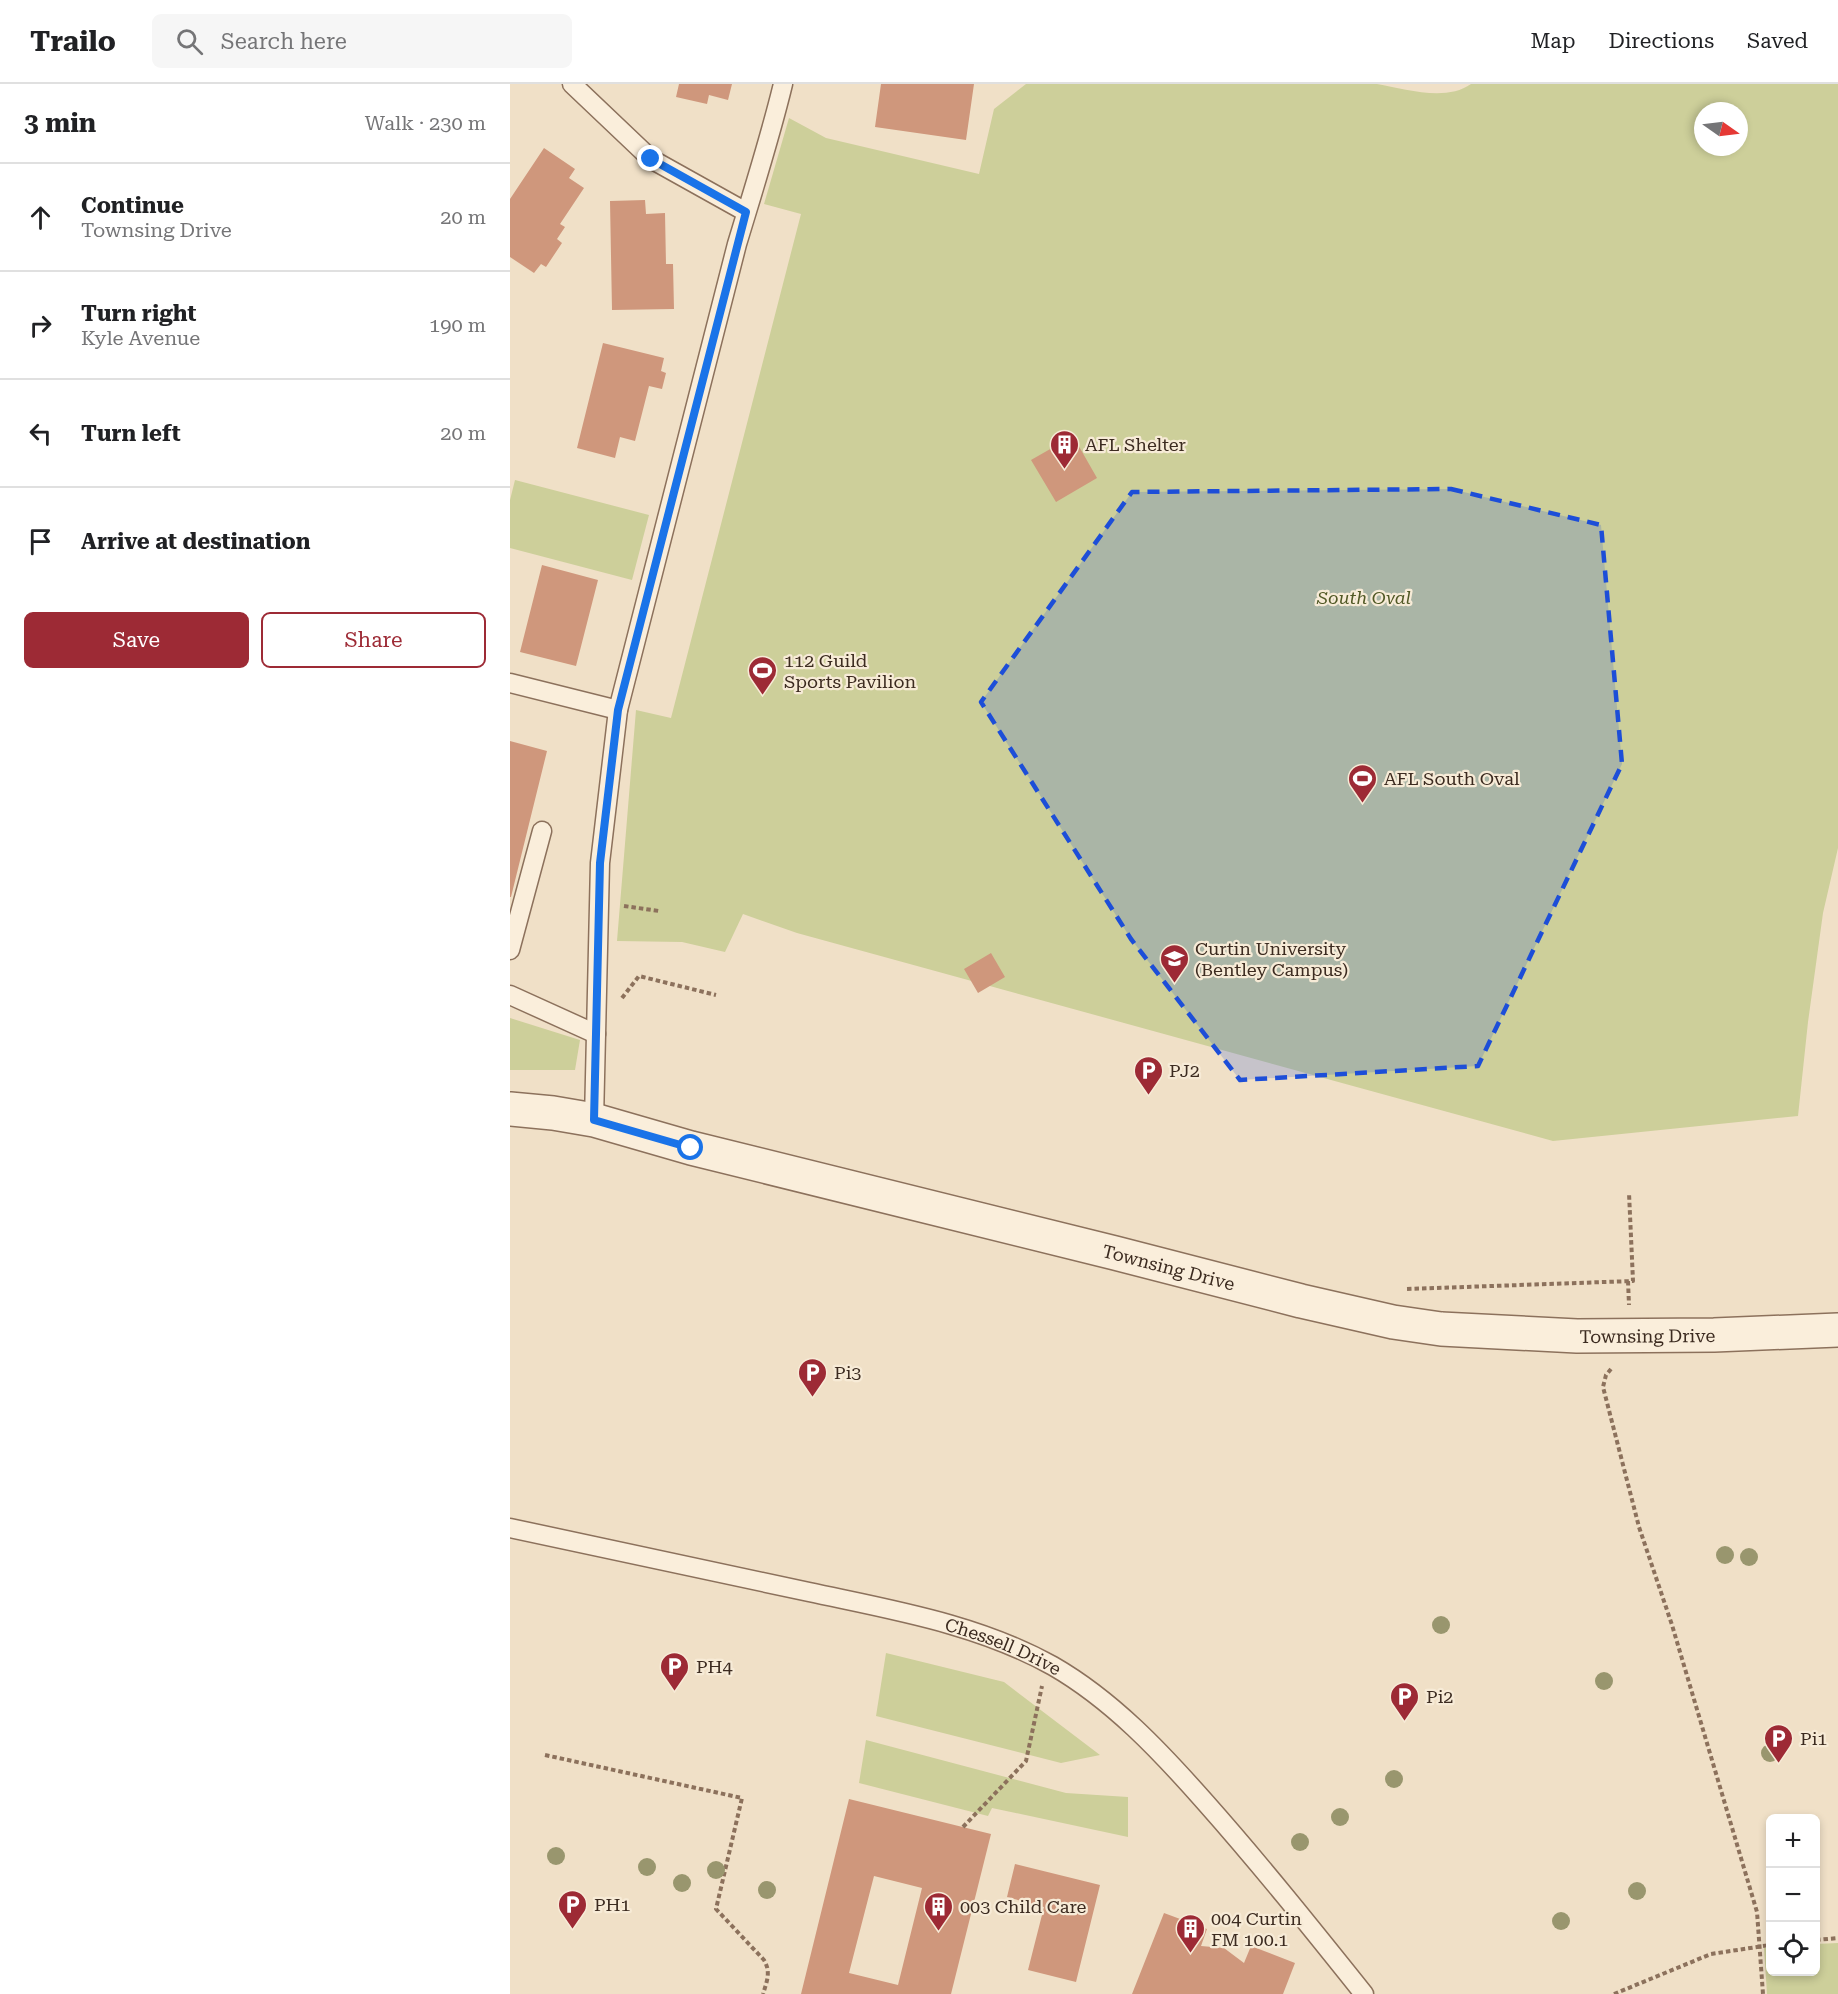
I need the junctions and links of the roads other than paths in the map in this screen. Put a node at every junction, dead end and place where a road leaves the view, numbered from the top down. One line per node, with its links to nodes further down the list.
1 (572, 84): 3 (lane)
2 (783, 84): 3 (lane)
3 (746, 212): 5 (lane)
4 (510, 683): 5 (lane)
5 (618, 710): 9 (lane)
6 (542, 831): 7 (lane)
7 (510, 950)
8 (510, 995): 9 (lane)
9 (596, 1034): 11 (lane)
10 (510, 1109): 11 (street, Townsing Drive)
11 (594, 1120): 12 (street, Townsing Drive)
12 (1838, 1330)
13 (510, 1527): 14 (lane, Chessell Drive)
14 (1364, 1994)

